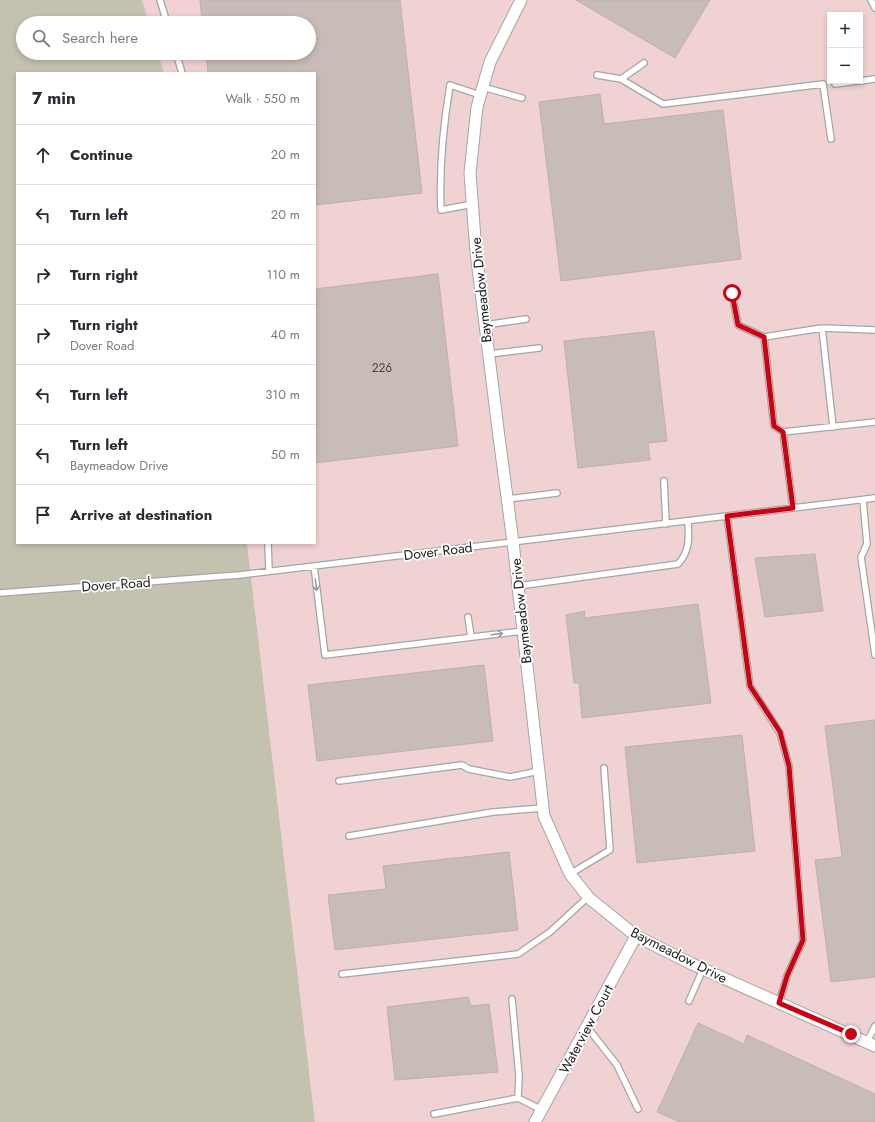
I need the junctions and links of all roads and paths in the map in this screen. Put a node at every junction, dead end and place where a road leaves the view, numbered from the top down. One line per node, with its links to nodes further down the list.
1 (160, 0): 5 (lane)
2 (521, 0): 13 (street, Baymeadow Drive)
3 (871, 0): 4 (lane)
4 (875, 8)
5 (165, 16)
6 (178, 60): 8 (lane)
7 (644, 63): 10 (lane)
8 (182, 72)
9 (597, 74): 10 (lane)
10 (621, 79): 15 (lane)
11 (875, 79): 12 (lane)
12 (863, 80)
13 (481, 91): 14 (lane); 16 (street, Baymeadow Drive); 16 (lane)
14 (522, 98)
15 (830, 139)
16 (473, 204): 19 (street, Baymeadow Drive)
17 (732, 293): 22 (lane)
18 (526, 319): 19 (lane)
19 (485, 325): 24 (street, Baymeadow Drive)
20 (822, 328): 21 (lane); 22 (lane); 26 (lane)
21 (875, 330)
22 (764, 337): 27 (lane)
23 (539, 348): 24 (lane)
24 (489, 354): 31 (street, Baymeadow Drive)
25 (875, 422): 26 (lane)
26 (833, 427): 27 (lane)
27 (783, 432): 33 (lane)
28 (664, 481): 36 (lane)
29 (557, 493): 31 (lane)
30 (875, 498): 32 (lane, Dover Road)
31 (508, 499): 37 (street, Baymeadow Drive)
32 (863, 500): 33 (lane, Dover Road); 46 (lane)
33 (793, 508): 34 (lane, Dover Road)
34 (727, 516): 35 (lane, Dover Road); 59 (lane)
35 (688, 521): 36 (lane, Dover Road); 41 (lane)
36 (666, 524): 37 (lane, Dover Road)
37 (513, 542): 39 (lane, Dover Road); 41 (street, Baymeadow Drive)
38 (268, 544): 40 (lane)
39 (314, 566): 40 (lane, Dover Road); 45 (lane, one-way to 45)
40 (269, 571): 42 (lane, Dover Road)
41 (518, 586): 44 (street, Baymeadow Drive)
42 (0, 593)
43 (468, 618): 45 (lane)
44 (523, 631): 45 (lane, one-way to 44); 48 (street, Baymeadow Drive)
45 (471, 637)
46 (875, 655)
47 (604, 768): 52 (lane)
48 (539, 771): 49 (lane); 50 (street, Baymeadow Drive)
49 (339, 781)
50 (543, 808): 51 (lane); 52 (street, Baymeadow Drive)
51 (349, 836)
52 (570, 874): 53 (street, Baymeadow Drive)
53 (588, 897): 54 (street, Baymeadow Drive); 56 (lane)
54 (636, 936): 55 (street, Baymeadow Drive); 61 (street, Waterview Court)
55 (702, 969): 58 (lane); 59 (street, Baymeadow Drive)
56 (342, 974)
57 (512, 999): 63 (lane)
58 (689, 1001)
59 (779, 1003): 62 (street, Baymeadow Drive)
60 (875, 1026): 62 (lane)
61 (587, 1027): 64 (lane); 65 (street, Waterview Court)
62 (871, 1044)
63 (518, 1098): 65 (lane); 66 (lane)
64 (638, 1109)
65 (542, 1110): 67 (street, Waterview Court)
66 (434, 1114)
67 (537, 1121)

